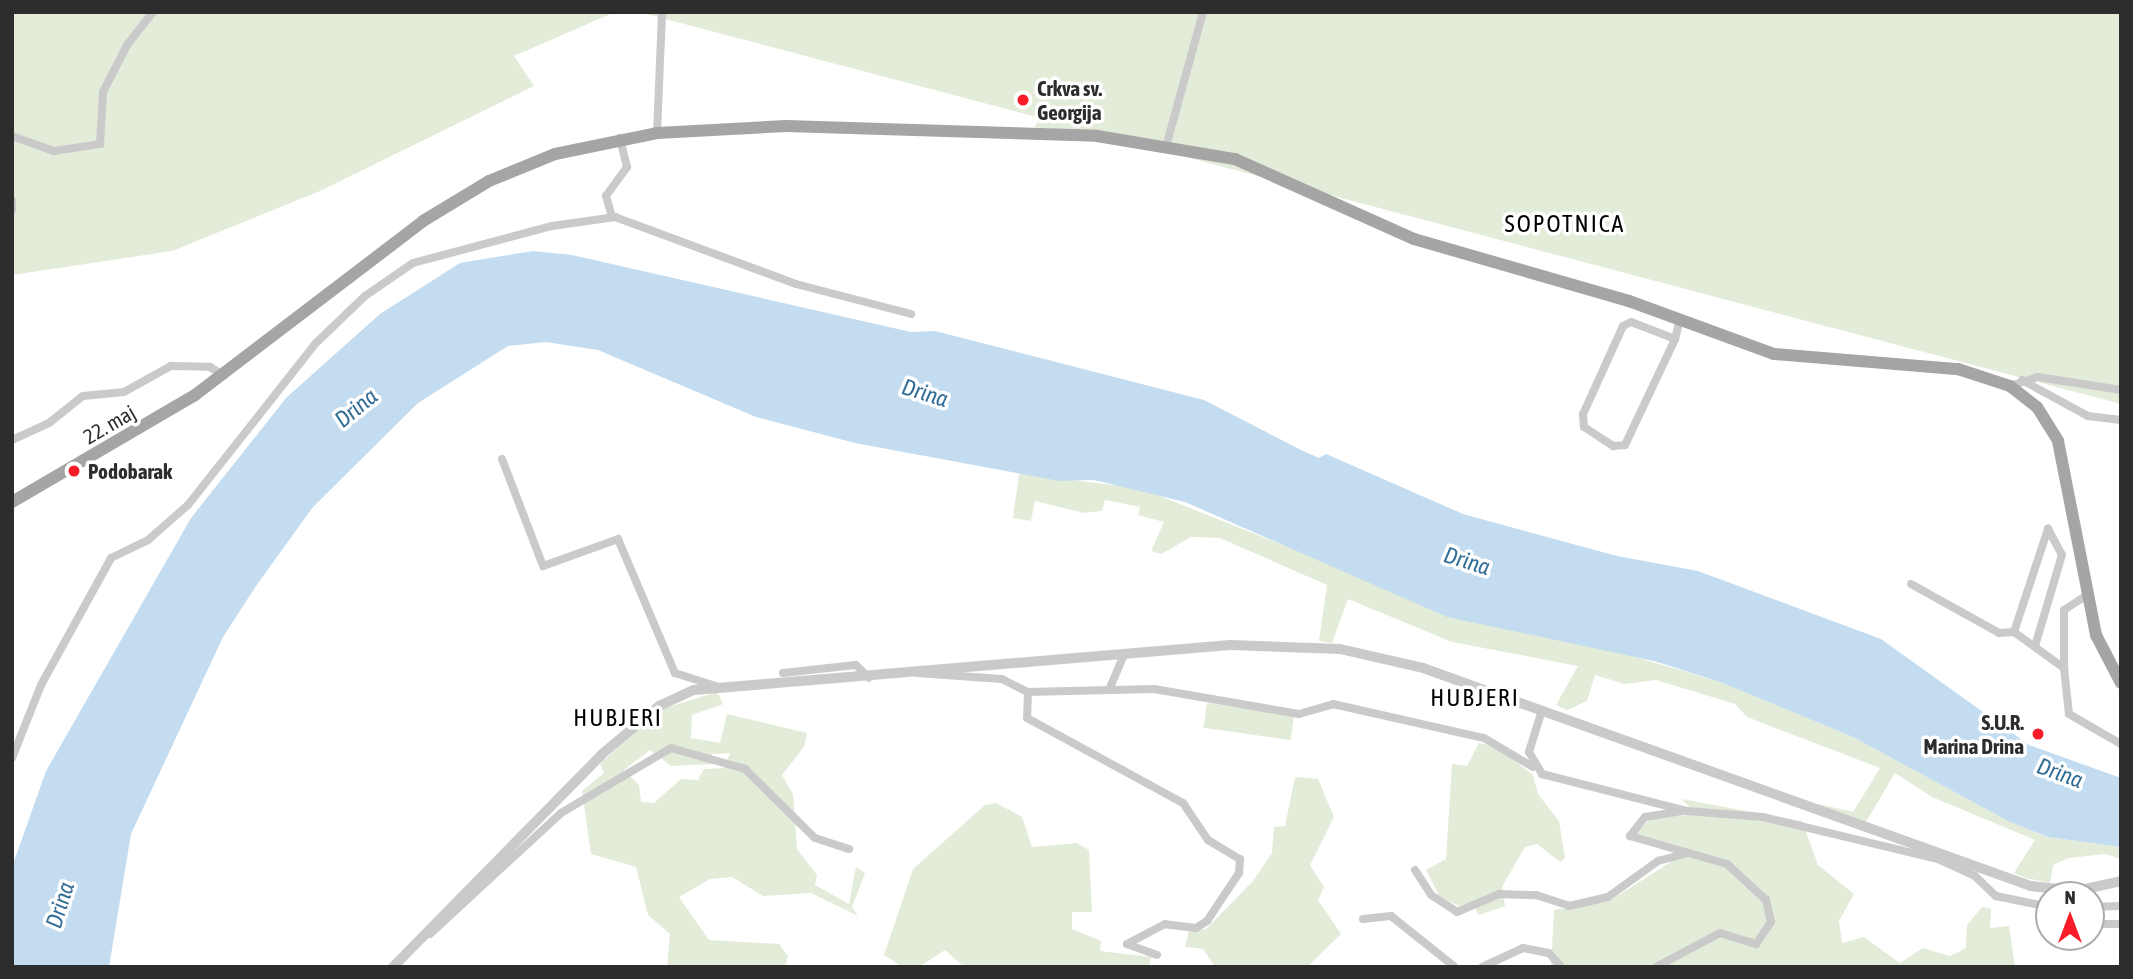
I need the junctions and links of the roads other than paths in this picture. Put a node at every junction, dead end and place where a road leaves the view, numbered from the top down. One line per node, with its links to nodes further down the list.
1 (153, 12): 5 (street)
2 (662, 12): 4 (street)
3 (1203, 12): 7 (street)
4 (657, 133): 6 (main road, 22. maj); 7 (main road, 22. maj)
5 (12, 136)
6 (620, 138): 10 (street); 14 (main road, 22. maj)
7 (1167, 143): 12 (main road, 22. maj)
8 (12, 200): 9 (street)
9 (12, 210)
10 (612, 217): 11 (street); 35 (street)
11 (911, 314)
12 (1680, 319): 13 (street); 15 (main road, 22. maj)
13 (1675, 339): 13 (street)
14 (223, 375): 18 (street, 22. maj); 20 (main road, 22. maj)
15 (2015, 383): 16 (street); 17 (street); 22 (main road)
16 (2121, 390)
17 (2121, 420)
18 (12, 440)
19 (502, 459): 31 (street)
20 (12, 502)
21 (1912, 584): 23 (street)
22 (2087, 595): 26 (street); 30 (main road)
23 (2014, 632): 24 (street); 24 (street)
24 (2035, 646): 26 (street)
25 (1124, 654): 28 (street); 32 (street); 34 (street)
26 (2064, 668): 36 (street)
27 (783, 673): 29 (street)
28 (917, 673): 29 (street); 33 (street)
29 (869, 678): 31 (street)
30 (2121, 683)
31 (719, 687): 47 (street)
32 (1109, 690): 33 (street); 38 (street)
33 (1028, 692): 48 (street)
34 (1542, 710): 38 (street); 42 (street)
35 (16, 728): 37 (street)
36 (2121, 744)
37 (12, 758)
38 (1533, 766): 39 (street)
39 (1687, 811): 41 (street); 42 (street)
40 (849, 849): 47 (street)
41 (1688, 853): 43 (street); 53 (street)
42 (1940, 857): 44 (street); 45 (street)
43 (1415, 870)
44 (2121, 881)
45 (2035, 904)
46 (1363, 919): 50 (street)
47 (418, 941): 49 (street)
48 (1157, 955)
49 (393, 967)
50 (1455, 967)
51 (1482, 967): 52 (street)
52 (1561, 967)
53 (1656, 967)

